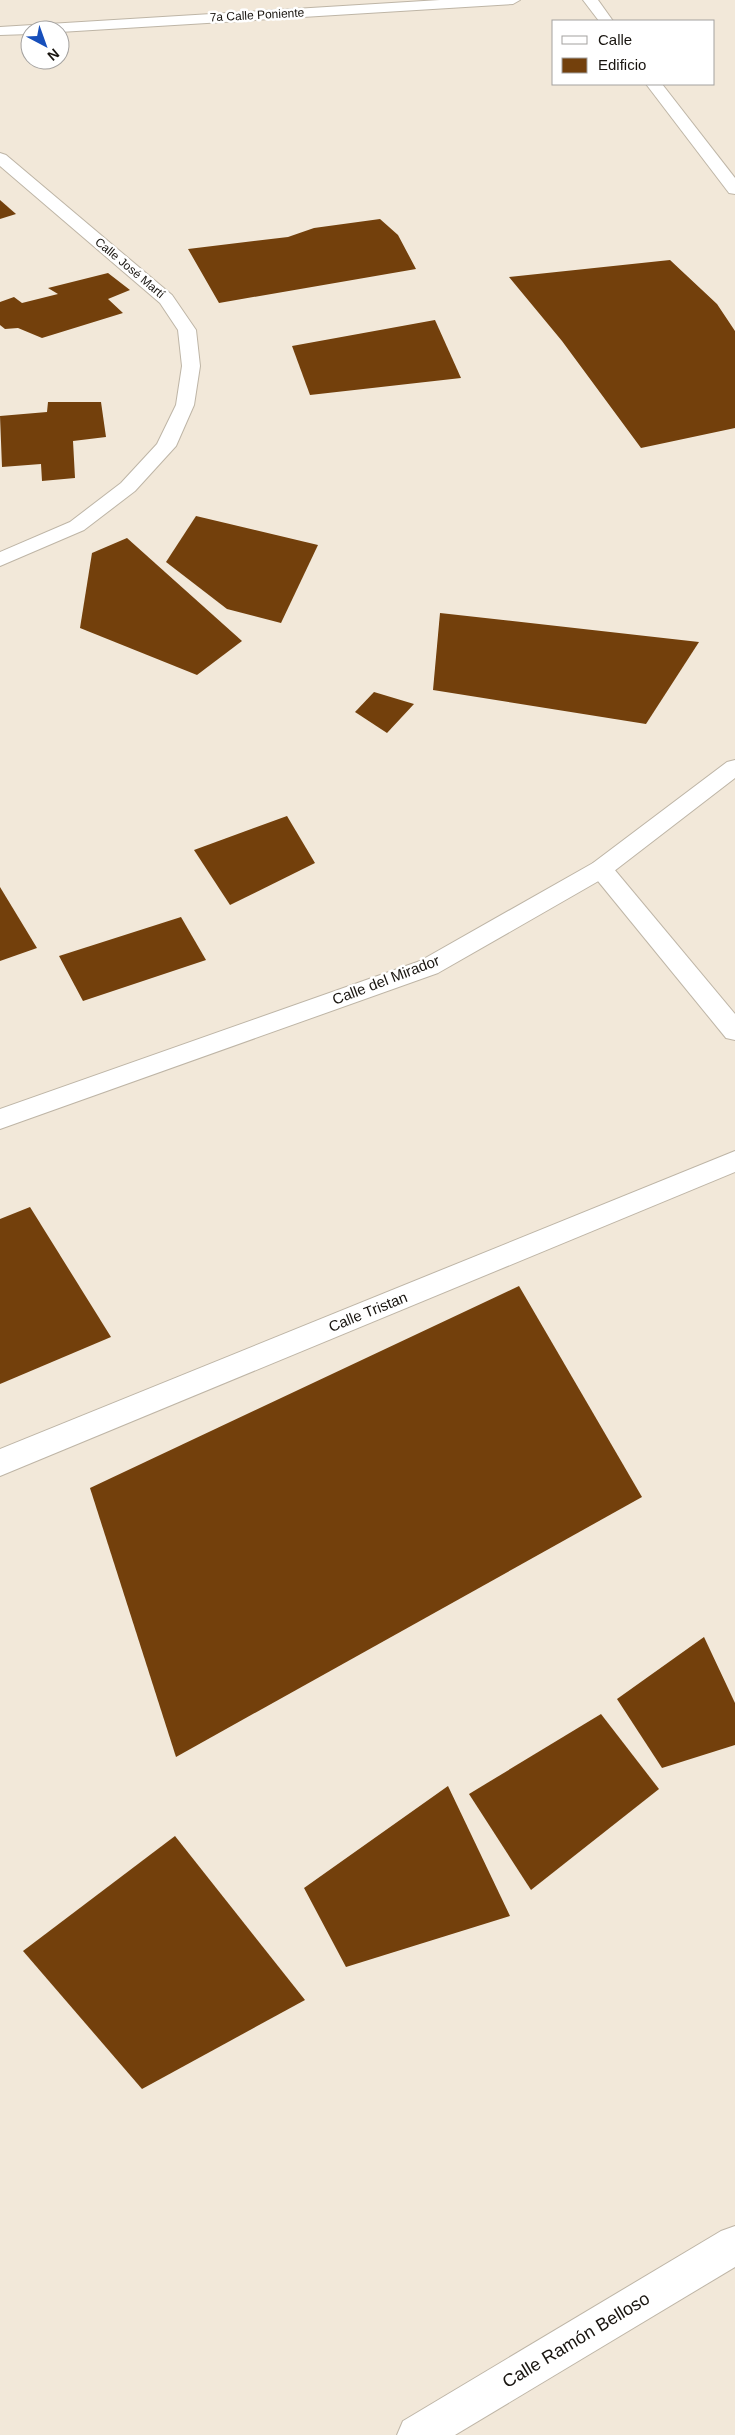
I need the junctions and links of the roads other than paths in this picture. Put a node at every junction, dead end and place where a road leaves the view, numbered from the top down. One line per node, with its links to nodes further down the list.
1 (513, 0): 4 (street, 7a Calle Poniente)
2 (590, 0): 3 (street)
3 (605, 20)
4 (0, 31)
5 (655, 85): 7 (street)
6 (0, 158): 8 (street, Calle José Martí)
7 (735, 189)
8 (0, 560)
9 (735, 768): 10 (street, Calle del Mirador)
10 (601, 870): 11 (street); 12 (street, Calle del Mirador)
11 (735, 1031)
12 (0, 1119)
13 (735, 1161): 14 (street, Calle Tristan)
14 (0, 1463)
15 (735, 2245): 16 (street, Calle Ramón Belloso)
16 (417, 2435)

